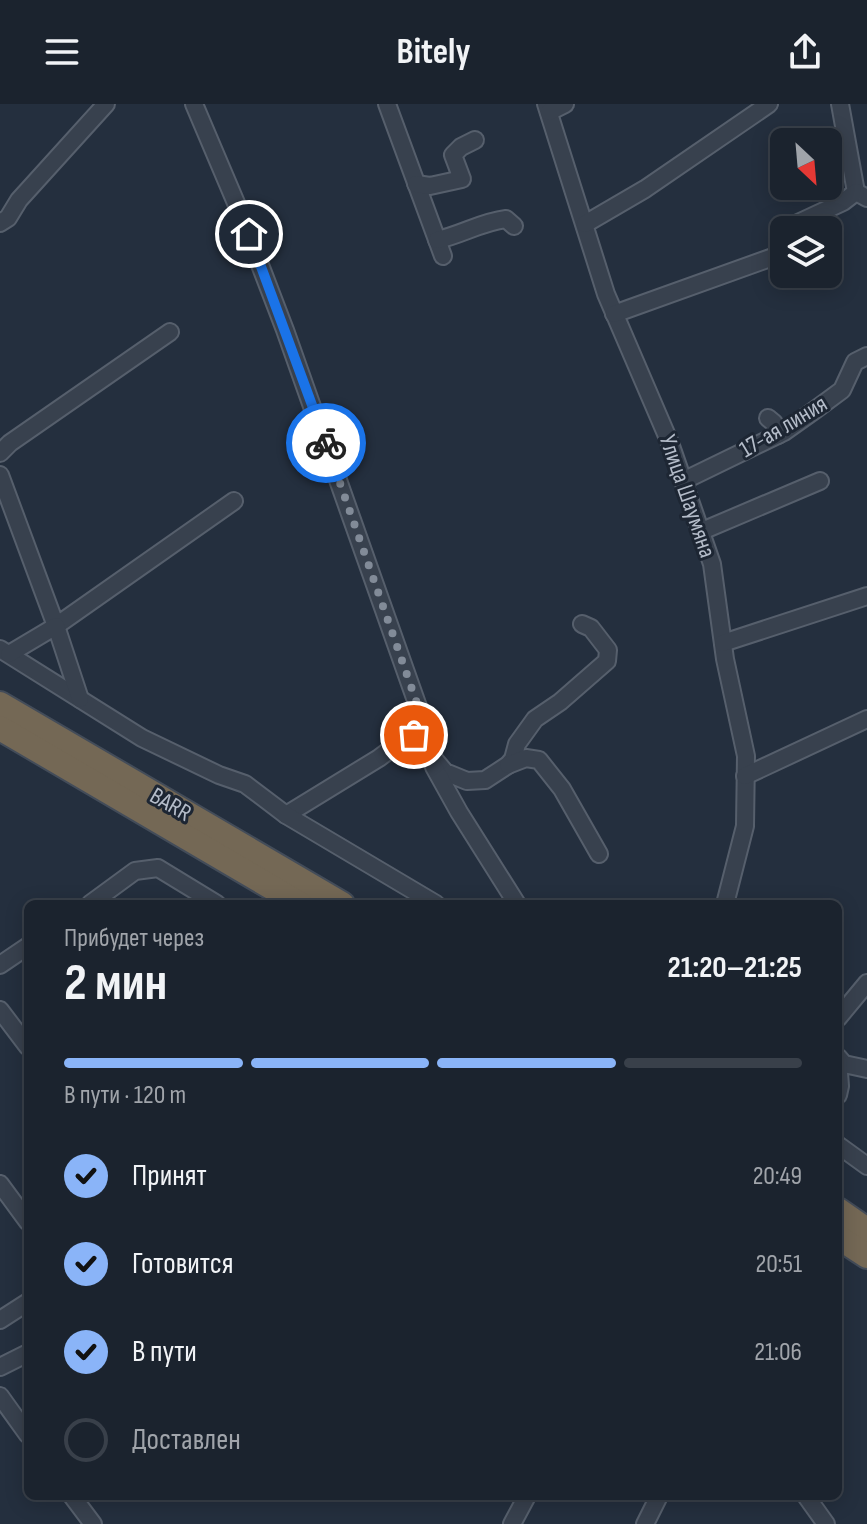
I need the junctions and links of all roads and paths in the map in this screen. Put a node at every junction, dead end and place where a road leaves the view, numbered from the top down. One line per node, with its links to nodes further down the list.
1 (106, 104): 12 (street)
2 (194, 104): 36 (street)
3 (387, 104): 9 (street)
4 (565, 104): 7 (street)
5 (769, 104): 13 (street)
6 (840, 104): 10 (street)
7 (548, 108): 13 (street, Улица Шаумяна)
8 (475, 140): 9 (street)
9 (416, 184): 14 (street)
10 (862, 195): 11 (street)
11 (817, 216)
12 (0, 223)
13 (585, 224): 16 (street, Улица Шаумяна)
14 (514, 226)
15 (770, 258): 16 (street)
16 (614, 314): 23 (street, Улица Шаумяна)
17 (170, 332): 21 (street)
18 (867, 356): 20 (street, 17-ая линия)
19 (768, 418): 20 (street)
20 (778, 435): 23 (street, 17-ая линия)
21 (0, 453)
22 (0, 475): 29 (street)
23 (683, 481): 26 (street, Улица Шаумяна)
24 (820, 481): 26 (street)
25 (234, 501): 29 (street)
26 (702, 531): 30 (street, Улица Шаумяна)
27 (867, 596): 30 (street)
28 (582, 624): 38 (street)
29 (56, 626): 31 (street); 32 (street)
30 (723, 643): 39 (street, Улица Шаумяна)
31 (5, 652): 32 (street)
32 (80, 699): 40 (street)
33 (0, 704): 45 (highway, BARR)
34 (867, 719): 39 (street)
35 (0, 728): 44 (highway, BARR)
36 (407, 737): 37 (street); 40 (street)
37 (428, 750): 38 (street); 47 (street)
38 (508, 765): 41 (street)
39 (745, 776): 48 (street, Улица Шаумяна)
40 (286, 815): 46 (street)
41 (599, 854)
42 (95, 900): 43 (street)
43 (210, 900)
44 (293, 900)
45 (335, 900)
46 (429, 900)
47 (514, 900)
48 (726, 900)
49 (24, 949): 50 (street)
50 (0, 965)
51 (867, 983): 53 (street)
52 (0, 1010): 54 (street)
53 (842, 1013)
54 (24, 1042)
55 (842, 1062): 56 (street)
56 (861, 1068): 57 (street)
57 (842, 1085)
58 (842, 1148): 59 (street)
59 (867, 1166)
60 (0, 1184): 62 (street)
61 (842, 1213): 63 (highway)
62 (24, 1217)
63 (867, 1230)
64 (842, 1240): 65 (highway)
65 (867, 1256)
66 (24, 1305): 67 (street)
67 (0, 1320)
68 (24, 1355): 69 (street)
69 (0, 1367)
70 (0, 1396): 71 (street)
71 (24, 1429)
72 (75, 1500): 76 (street)
73 (525, 1500): 77 (street)
74 (657, 1500): 78 (street)
75 (809, 1500): 79 (street)
76 (93, 1524)
77 (512, 1524)
78 (645, 1524)
79 (826, 1524)

